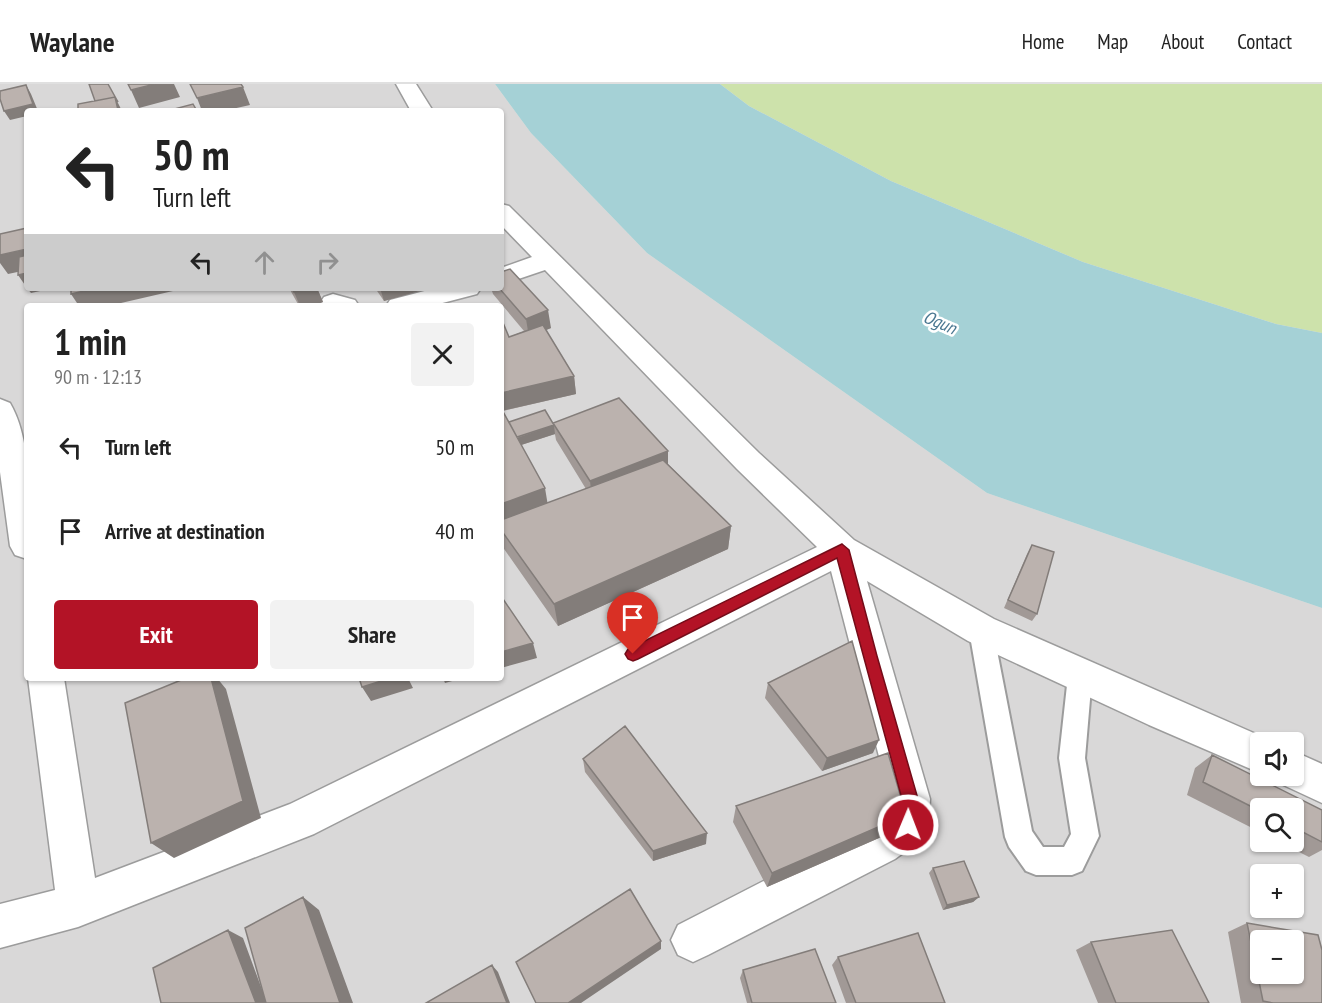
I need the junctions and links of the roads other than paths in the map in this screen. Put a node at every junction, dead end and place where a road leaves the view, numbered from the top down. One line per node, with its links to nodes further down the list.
1 (406, 84): 2 (street)
2 (420, 108)
3 (504, 214): 4 (street)
4 (548, 260): 5 (street); 11 (street)
5 (504, 276)
6 (456, 291): 7 (street)
7 (410, 303)
8 (0, 410): 9 (street)
9 (9, 481): 10 (street)
10 (24, 535)
11 (842, 550): 12 (street); 18 (street); 20 (street)
12 (981, 630): 13 (street); 13 (lane)
13 (1080, 676): 15 (street)
14 (46, 681): 18 (street)
15 (1250, 751)
16 (1304, 775): 17 (street)
17 (1322, 784)
18 (78, 906): 19 (street)
19 (0, 926)
20 (693, 940)

